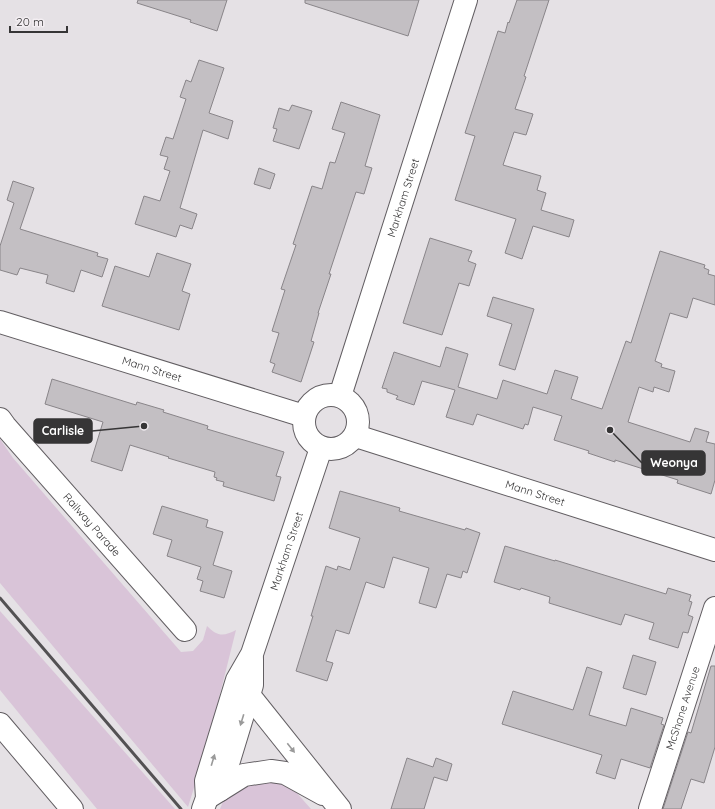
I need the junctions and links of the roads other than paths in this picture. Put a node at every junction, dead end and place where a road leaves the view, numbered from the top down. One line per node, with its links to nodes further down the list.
1 (466, 0): 3 (street, Markham Street)
2 (0, 322): 4 (street, Mann Street)
3 (340, 396): 4 (street); 6 (street)
4 (304, 416): 7 (street)
5 (0, 419): 10 (street, Railway Parade)
6 (356, 436): 7 (street); 8 (street, Mann Street)
7 (321, 448): 11 (street, Markham Street)
8 (715, 550)
9 (715, 608): 17 (street, McShane Avenue)
10 (185, 630)
11 (252, 654): 12 (street, Markham Street); 14 (street, Markham Street, one-way to 11)
12 (249, 695): 14 (street, Markham Street, one-way to 14); 15 (street, one-way to 15)
13 (0, 724): 16 (street)
14 (210, 799): 15 (street)
15 (336, 803)
16 (72, 809)
17 (650, 809)

